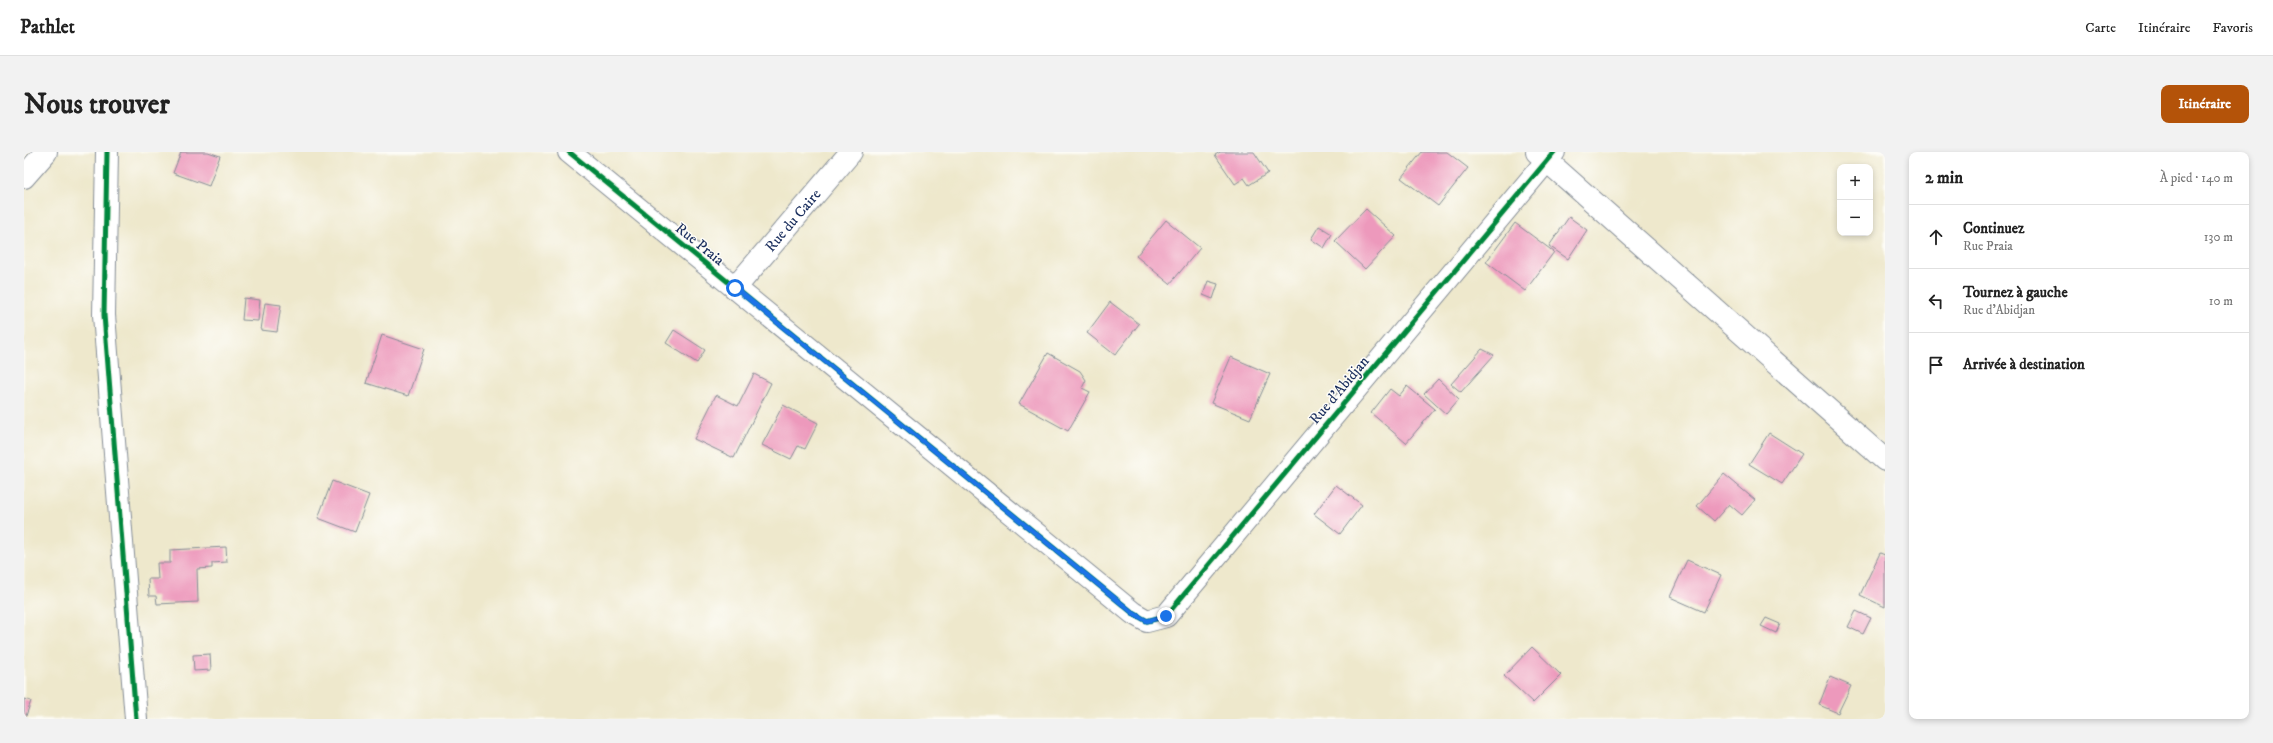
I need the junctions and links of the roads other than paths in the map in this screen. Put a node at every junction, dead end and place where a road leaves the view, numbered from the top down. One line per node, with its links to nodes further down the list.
1 (46, 152): 6 (street)
2 (107, 152): 10 (street)
3 (569, 152): 7 (street, Rue Praia)
4 (851, 152): 7 (street, Rue du Caire)
5 (1545, 155): 8 (street); 9 (street, Rue d'Abidjan)
6 (24, 177)
7 (735, 288): 9 (street, Rue Praia)
8 (1885, 460)
9 (1133, 613)
10 (136, 719)

